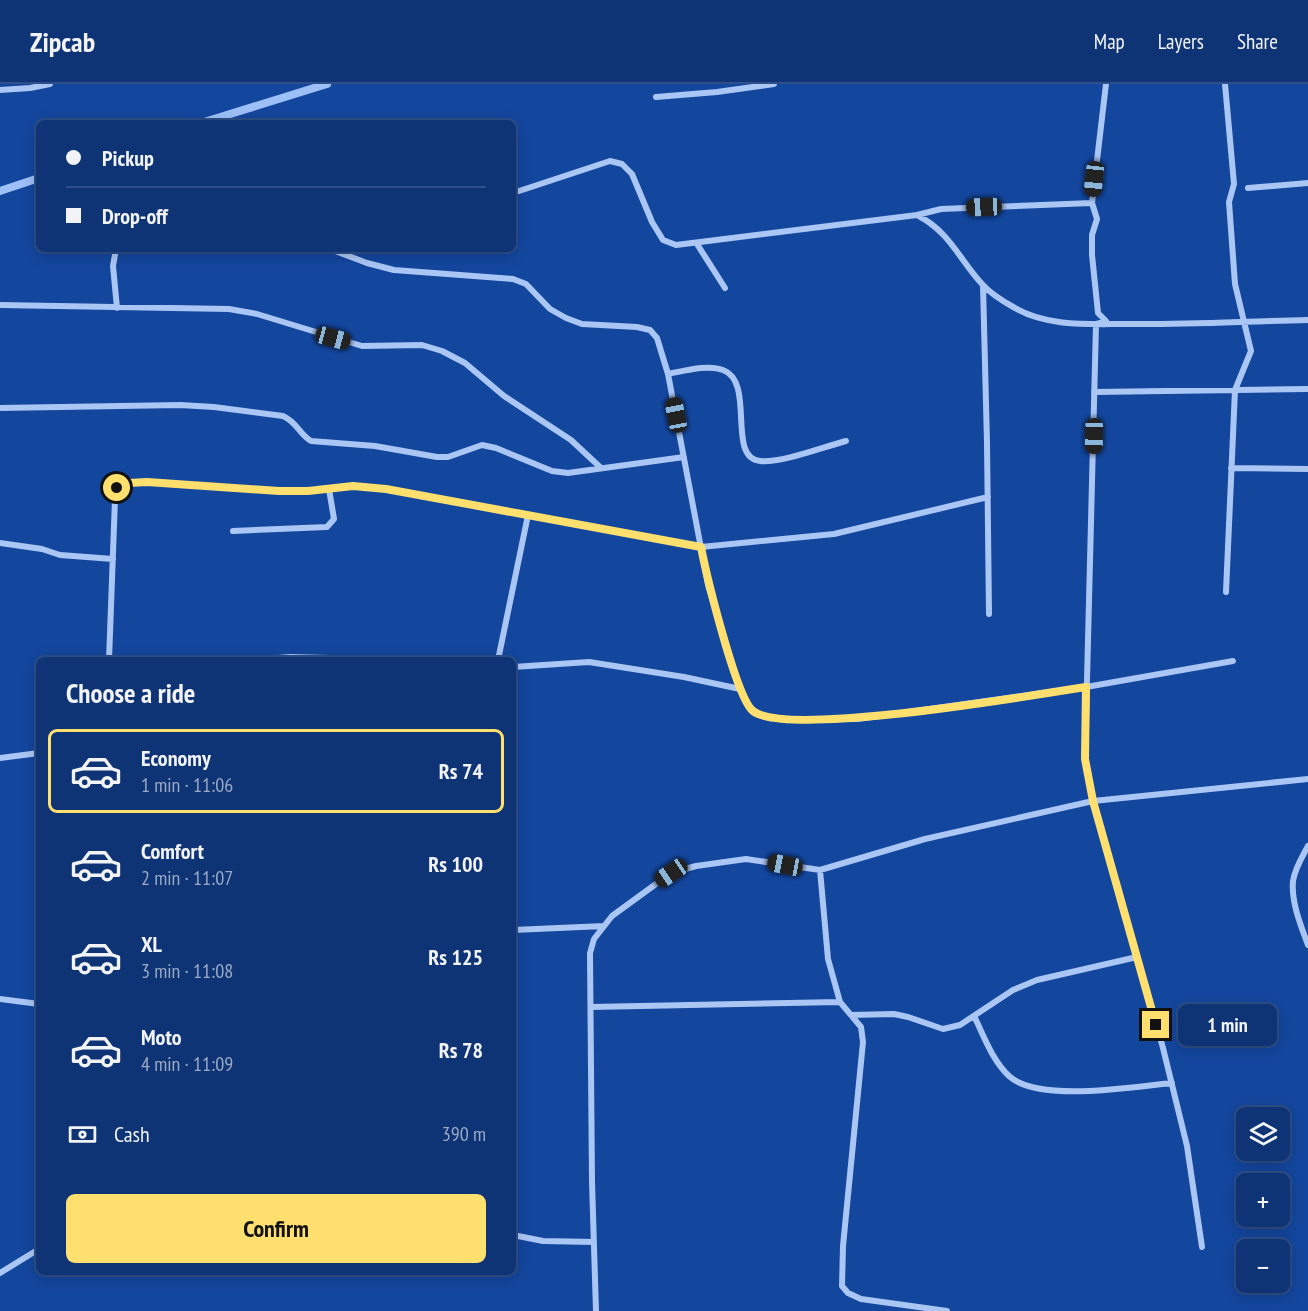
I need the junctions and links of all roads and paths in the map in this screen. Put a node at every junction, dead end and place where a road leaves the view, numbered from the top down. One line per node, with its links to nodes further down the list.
1 (50, 84): 5 (street)
2 (774, 84): 6 (street)
3 (1106, 84): 10 (street)
4 (1225, 84): 20 (street)
5 (0, 90)
6 (656, 97)
7 (1308, 183): 8 (street)
8 (1248, 188)
9 (516, 192): 12 (street)
10 (1092, 203): 11 (street); 21 (street)
11 (917, 215): 12 (street); 15 (street)
12 (697, 244): 16 (street)
13 (115, 252): 18 (street)
14 (338, 252): 22 (street)
15 (983, 285): 21 (street); 33 (street)
16 (725, 288)
17 (0, 305): 18 (street)
18 (117, 308): 29 (street)
19 (1308, 320): 20 (street)
20 (1243, 322): 21 (street); 24 (street)
21 (1096, 324): 25 (street)
22 (668, 374): 27 (street); 28 (street)
23 (1308, 389): 24 (street)
24 (1235, 390): 25 (street); 30 (street)
25 (1094, 392): 45 (street)
26 (0, 408): 29 (street)
27 (846, 441)
28 (684, 457): 29 (street); 37 (street)
29 (601, 468)
30 (1231, 468): 31 (street); 39 (street)
31 (1308, 469)
32 (329, 489): 34 (street); 35 (street); 38 (street)
33 (988, 497): 37 (street); 40 (street)
34 (528, 515): 37 (street); 42 (street)
35 (233, 531)
36 (0, 543): 38 (street)
37 (701, 547): 46 (street)
38 (113, 559): 41 (street)
39 (1226, 592)
40 (989, 614)
41 (109, 657)
42 (499, 657)
43 (1233, 661): 45 (street)
44 (516, 667): 46 (street)
45 (1086, 687): 46 (street); 50 (street)
46 (740, 689)
47 (36, 753): 48 (street)
48 (0, 758)
49 (1308, 779): 50 (street)
50 (1093, 801): 52 (street); 56 (street)
51 (1308, 846): 55 (street)
52 (820, 870): 53 (street); 58 (street)
53 (604, 926): 54 (street); 60 (street)
54 (516, 930)
55 (1308, 945)
56 (1137, 957): 62 (street); 63 (street)
57 (0, 999): 59 (street)
58 (840, 1002): 60 (street); 61 (street)
59 (36, 1004)
60 (591, 1007): 65 (street)
61 (851, 1015): 62 (street); 70 (street)
62 (974, 1016): 63 (street)
63 (1172, 1083): 66 (street)
64 (516, 1236): 65 (street)
65 (594, 1242): 69 (street)
66 (1202, 1247)
67 (36, 1251): 68 (street)
68 (0, 1273)
69 (596, 1311)
70 (947, 1311)

